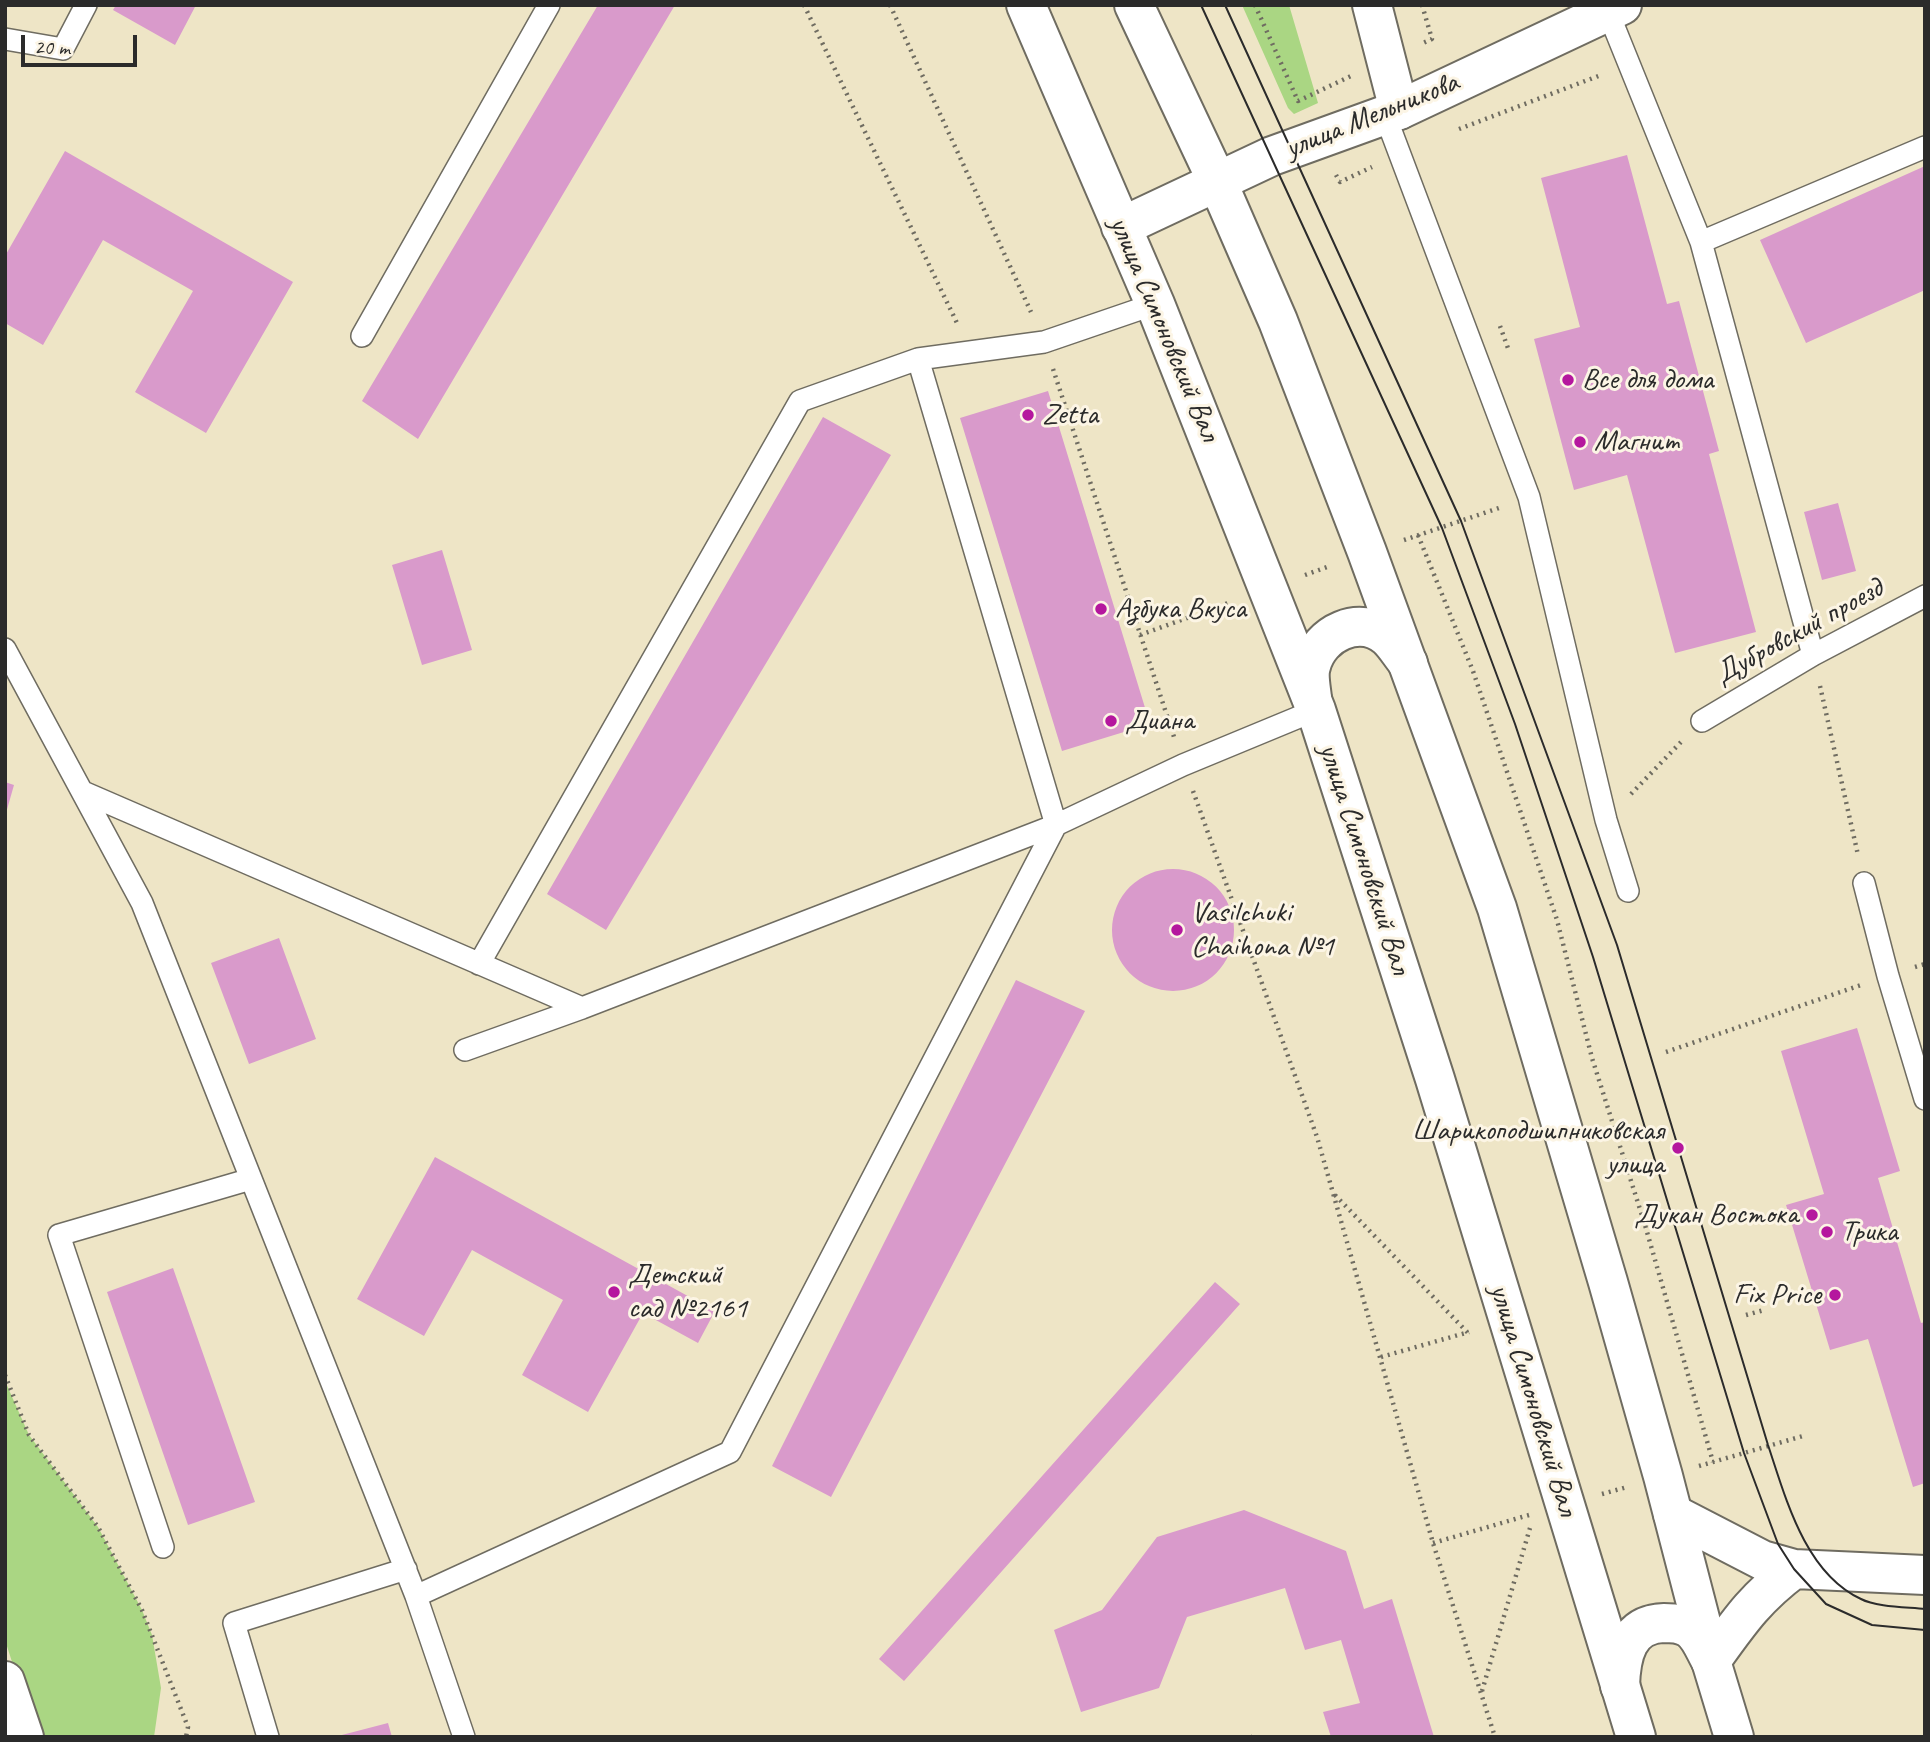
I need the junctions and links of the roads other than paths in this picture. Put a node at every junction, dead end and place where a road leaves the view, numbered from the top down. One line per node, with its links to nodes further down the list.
1 (86, 5): 8 (lane)
2 (549, 5): 15 (lane)
3 (1026, 5): 12 (main road, улица Симоновский Вал)
4 (1134, 5): 11 (main road)
5 (1373, 5): 9 (main road)
6 (1615, 9): 7 (main road, улица Мельникова); 13 (lane)
7 (1568, 17): 9 (main road, улица Мельникова)
8 (5, 39)
9 (1392, 112): 11 (main road, улица Мельникова); 26 (lane)
10 (1925, 147): 13 (lane)
11 (1217, 181): 12 (main road, улица Мельникова); 20 (main road)
12 (1121, 227): 14 (main road, улица Симоновский Вал)
13 (1701, 242): 19 (lane)
14 (1155, 304): 16 (lane); 21 (main road, улица Симоновский Вал)
15 (362, 336)
16 (918, 359): 24 (lane); 27 (lane)
17 (1925, 596): 19 (lane, Дубровский проезд)
18 (5, 649): 23 (lane)
19 (1812, 654): 22 (lane, Дубровский проезд)
20 (1408, 663): 21 (main road); 32 (main road)
21 (1314, 704): 24 (lane); 40 (main road, улица Симоновский Вал)
22 (1702, 721)
23 (83, 792): 27 (lane); 31 (lane)
24 (1056, 825): 28 (lane); 37 (lane)
25 (1864, 883): 30 (lane)
26 (1628, 891)
27 (479, 964): 28 (lane)
28 (582, 1008): 29 (lane)
29 (465, 1050)
30 (1925, 1099)
31 (251, 1178): 33 (lane); 34 (lane)
32 (1673, 1514): 35 (main road); 38 (main road)
33 (163, 1547)
34 (406, 1569): 37 (lane); 42 (lane)
35 (1794, 1569): 36 (main road); 38 (main road)
36 (1925, 1575)
37 (416, 1595): 43 (lane)
38 (1711, 1661): 40 (main road); 45 (main road)
39 (5, 1681): 41 (main road)
40 (1620, 1686): 44 (main road, улица Симоновский Вал)
41 (24, 1737)
42 (268, 1737)
43 (464, 1737)
44 (1636, 1737)
45 (1734, 1737)

